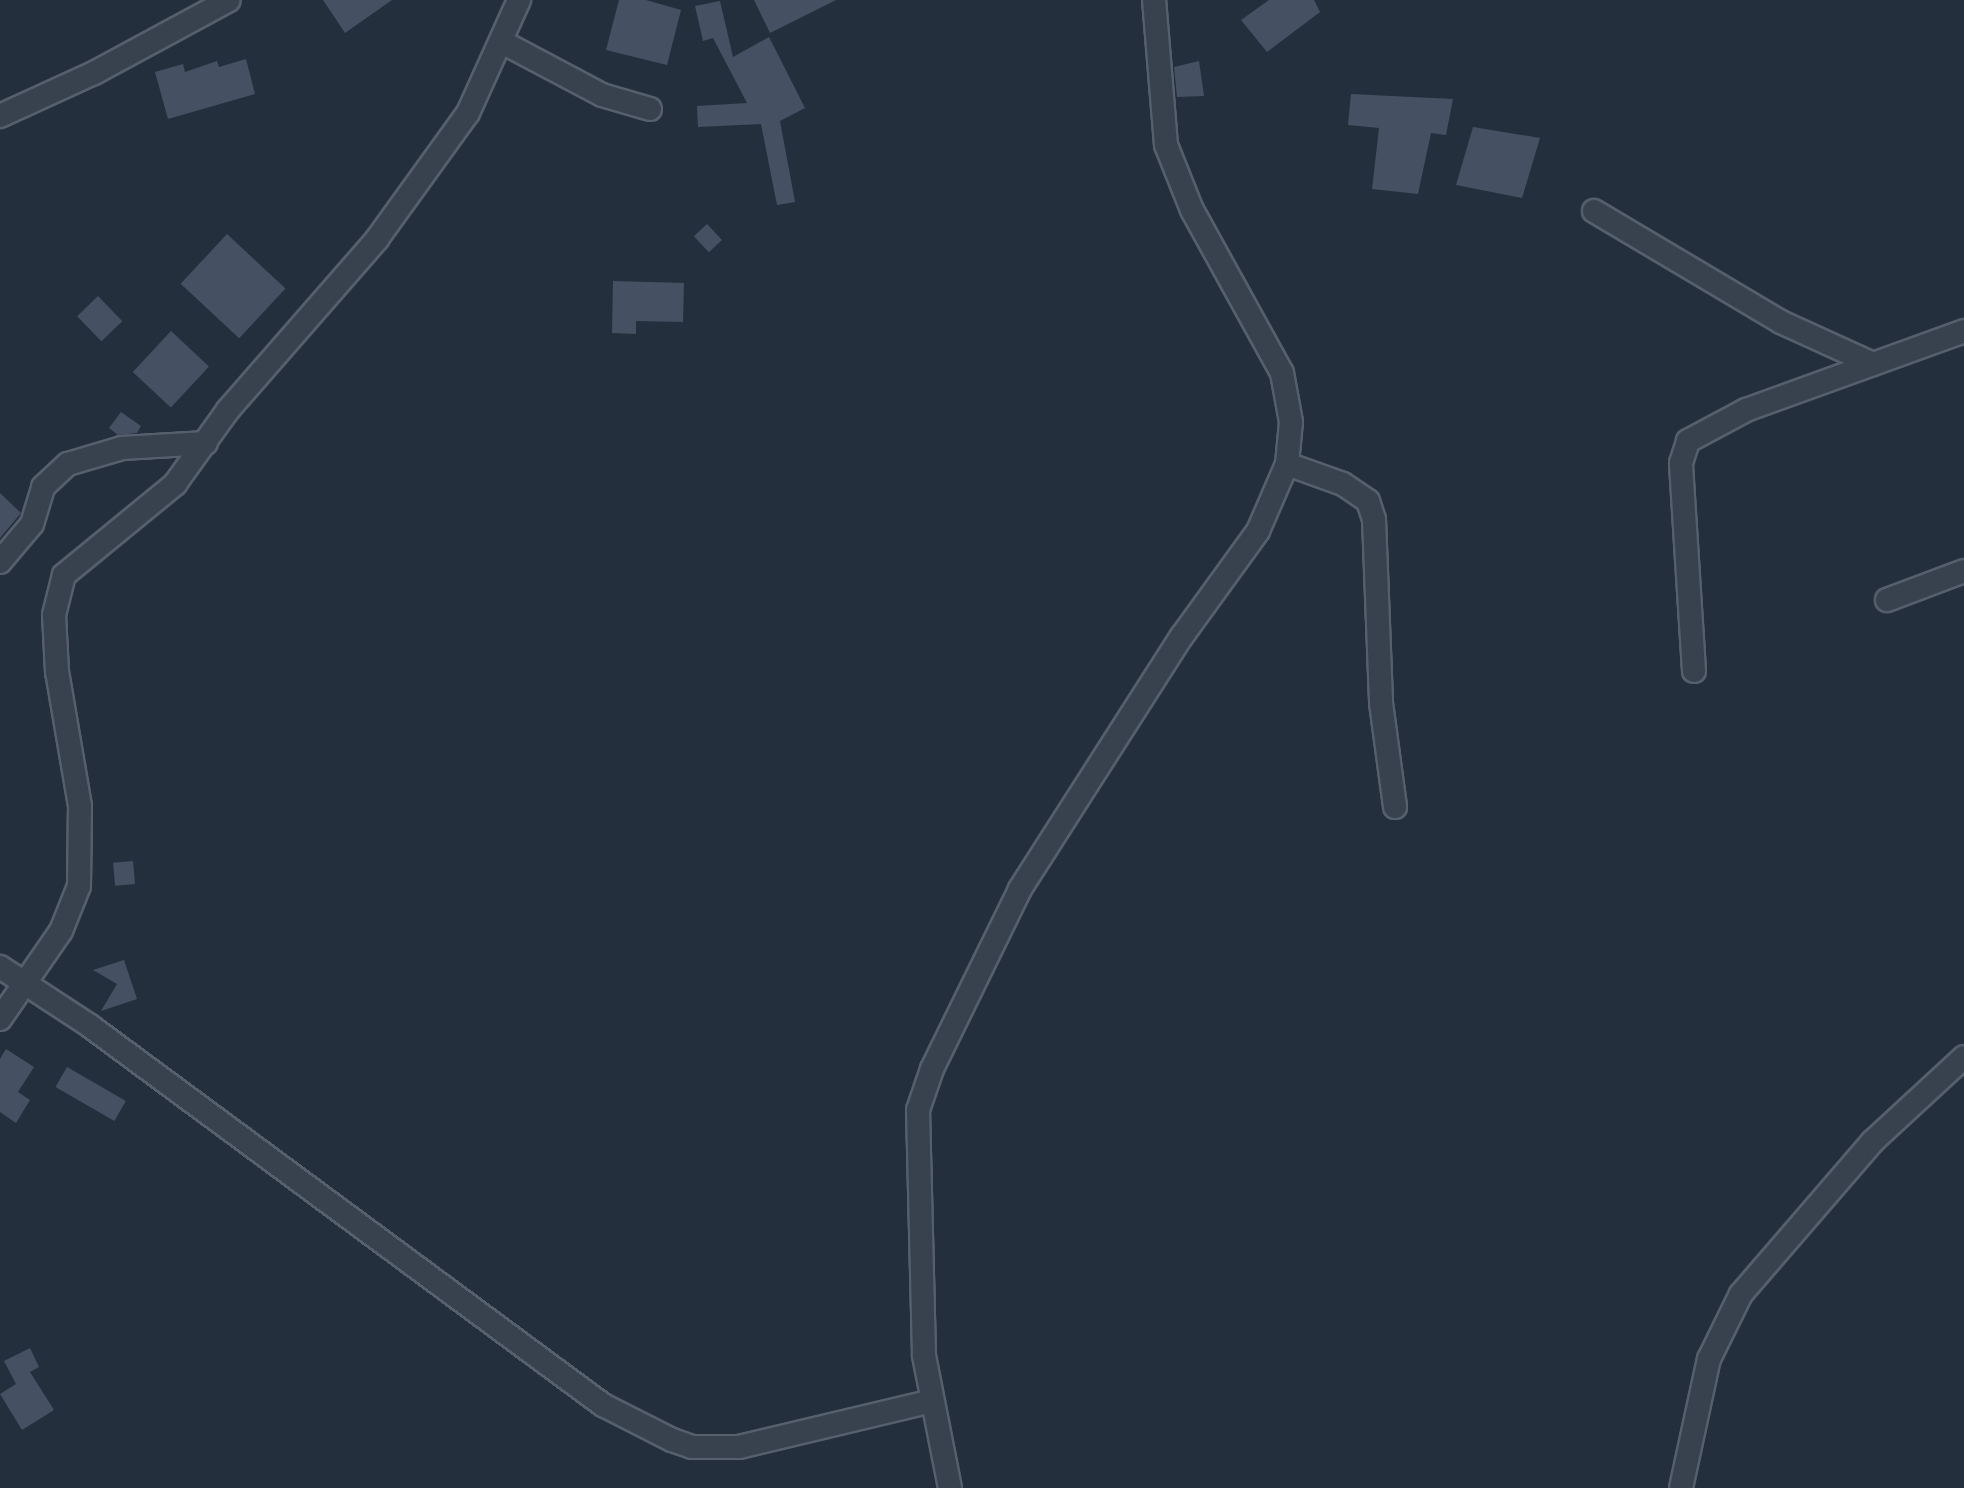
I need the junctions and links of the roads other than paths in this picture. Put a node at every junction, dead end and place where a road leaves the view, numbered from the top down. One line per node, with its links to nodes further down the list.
1 (229, 0): 6 (street)
2 (519, 0): 4 (street)
3 (1154, 0): 11 (street)
4 (502, 42): 5 (street); 10 (street)
5 (650, 109)
6 (0, 116)
7 (1594, 211): 9 (street)
8 (1964, 331): 9 (street)
9 (1873, 364): 15 (street)
10 (206, 443): 12 (street); 18 (street)
11 (1287, 464): 16 (street); 21 (street)
12 (0, 562)
13 (1964, 571): 14 (street)
14 (1887, 600)
15 (1694, 671)
16 (1395, 807)
17 (0, 967): 18 (street)
18 (26, 982): 19 (street); 21 (street)
19 (0, 1019)
20 (1964, 1057): 23 (street)
21 (932, 1401): 22 (street)
22 (950, 1488)
23 (1681, 1488)

